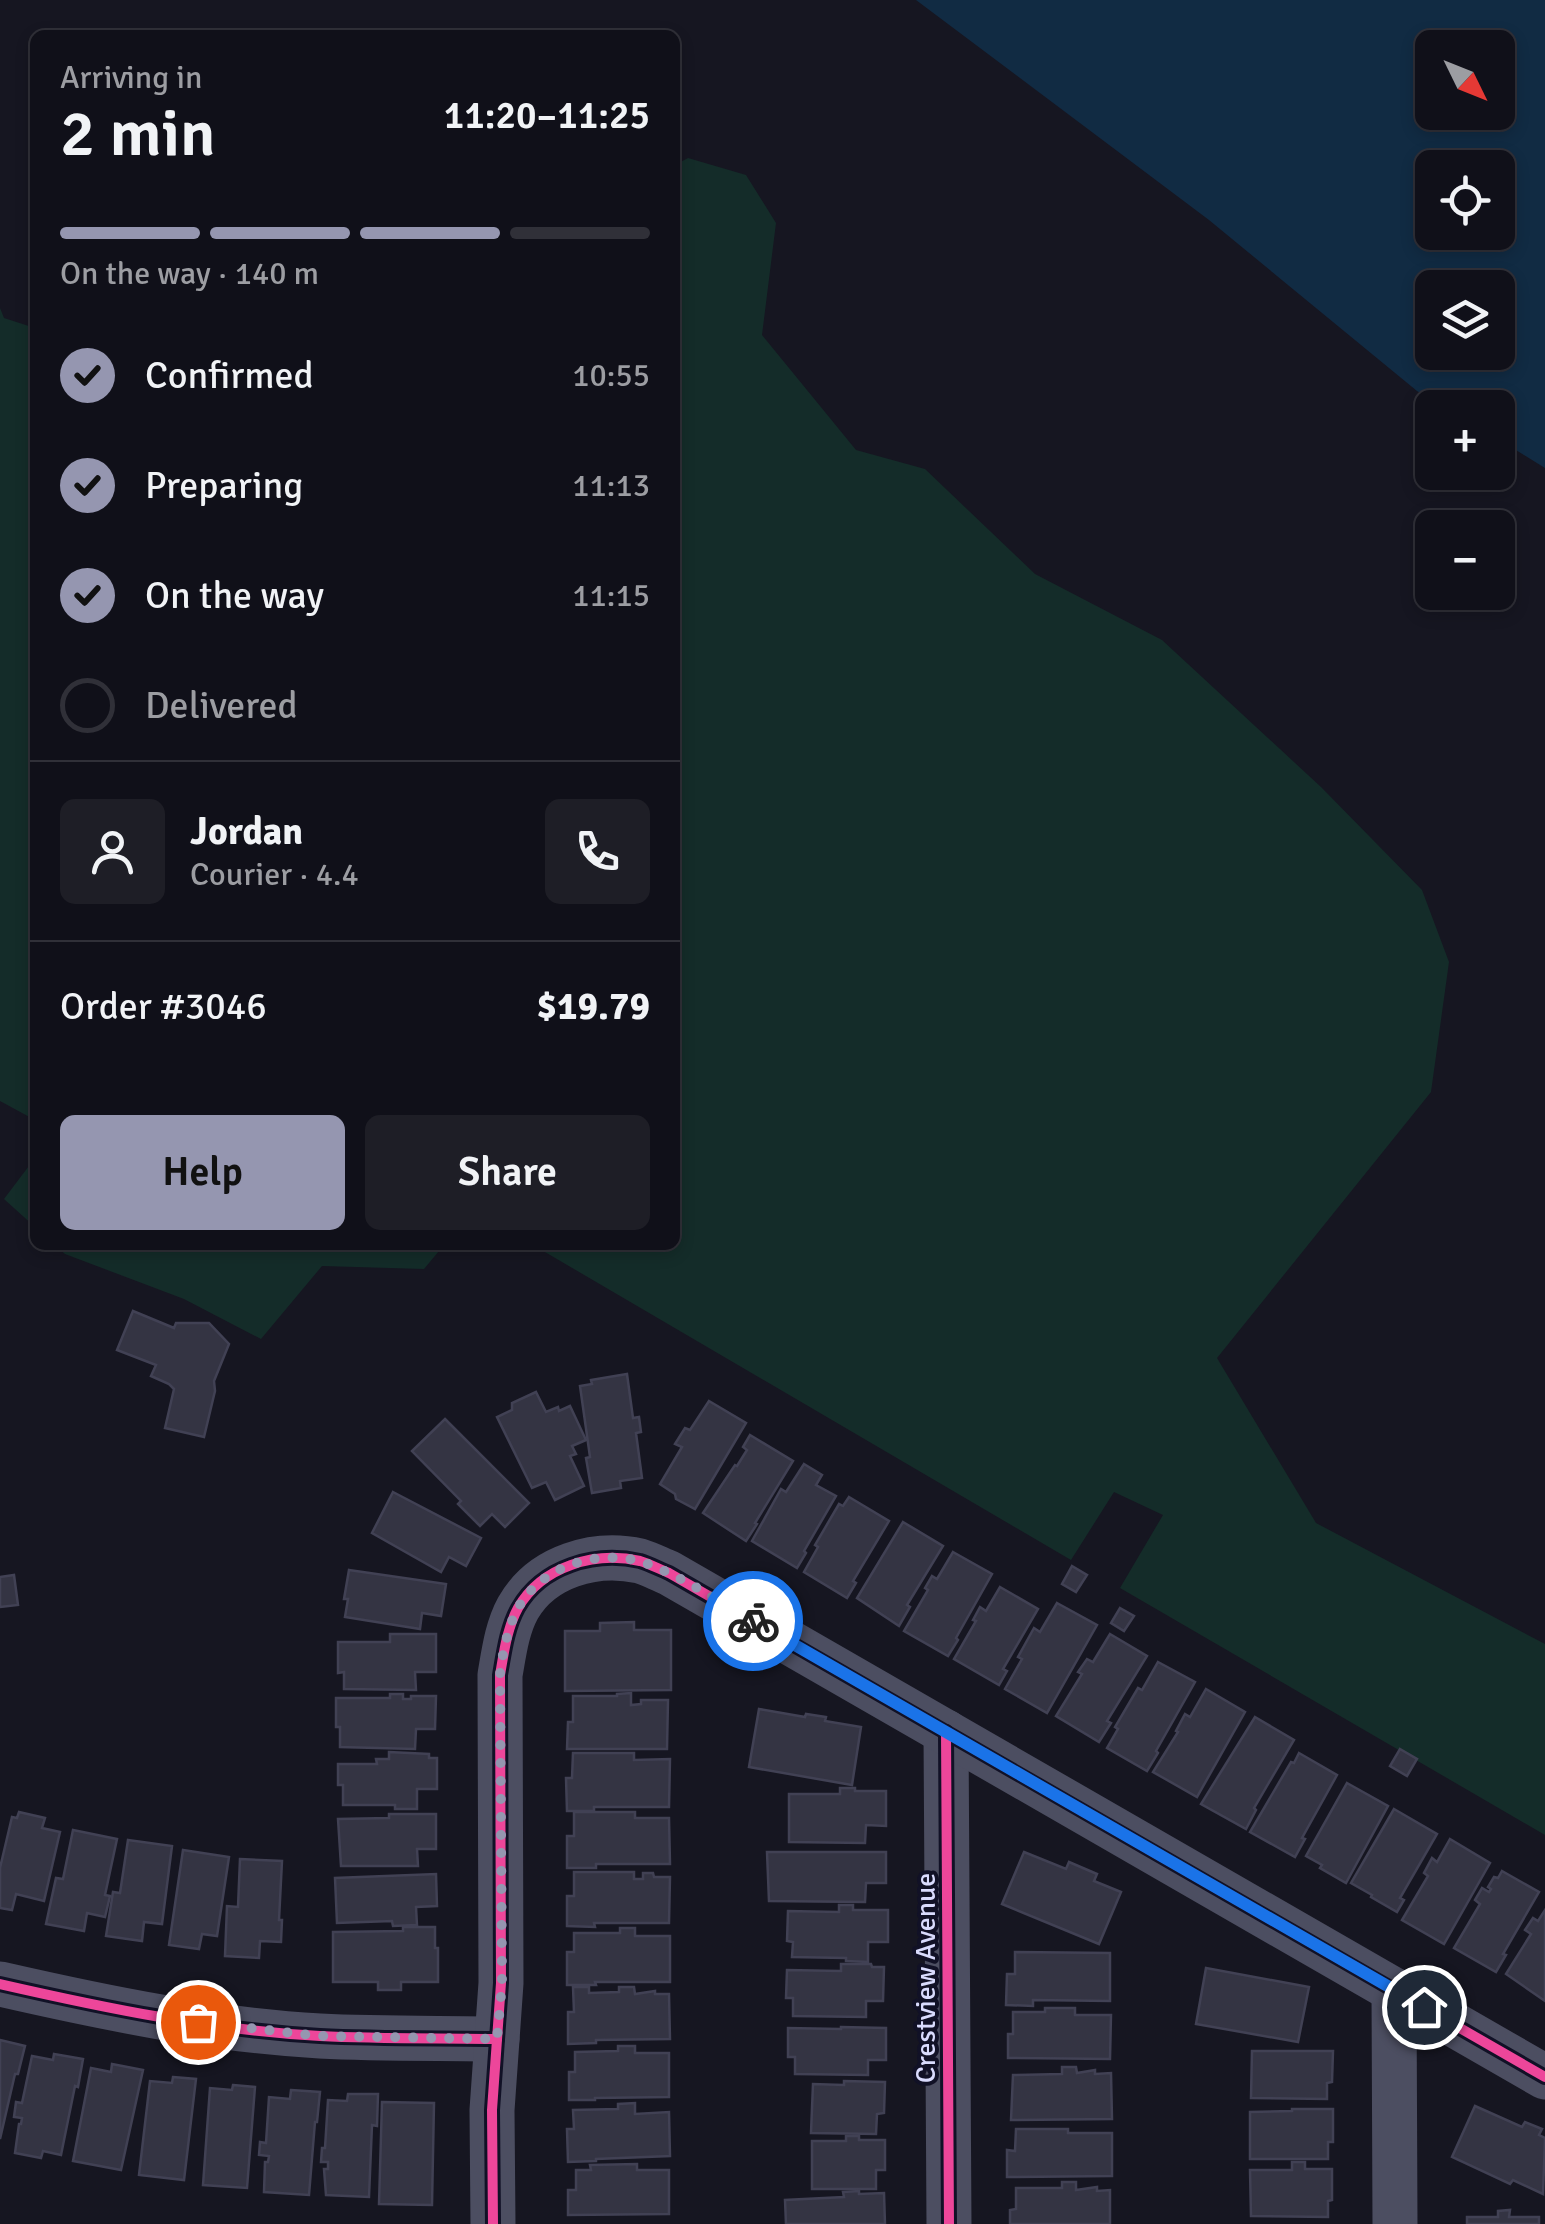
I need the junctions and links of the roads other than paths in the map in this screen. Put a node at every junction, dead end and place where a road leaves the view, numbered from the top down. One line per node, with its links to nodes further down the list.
1 (946, 1732): 3 (street); 4 (street); 7 (street, Crestview Avenue)
2 (0, 1984): 4 (street)
3 (1394, 1990): 5 (street); 8 (street)
4 (497, 2039): 6 (street)
5 (1545, 2077)
6 (493, 2224)
7 (948, 2224)
8 (1395, 2224)

